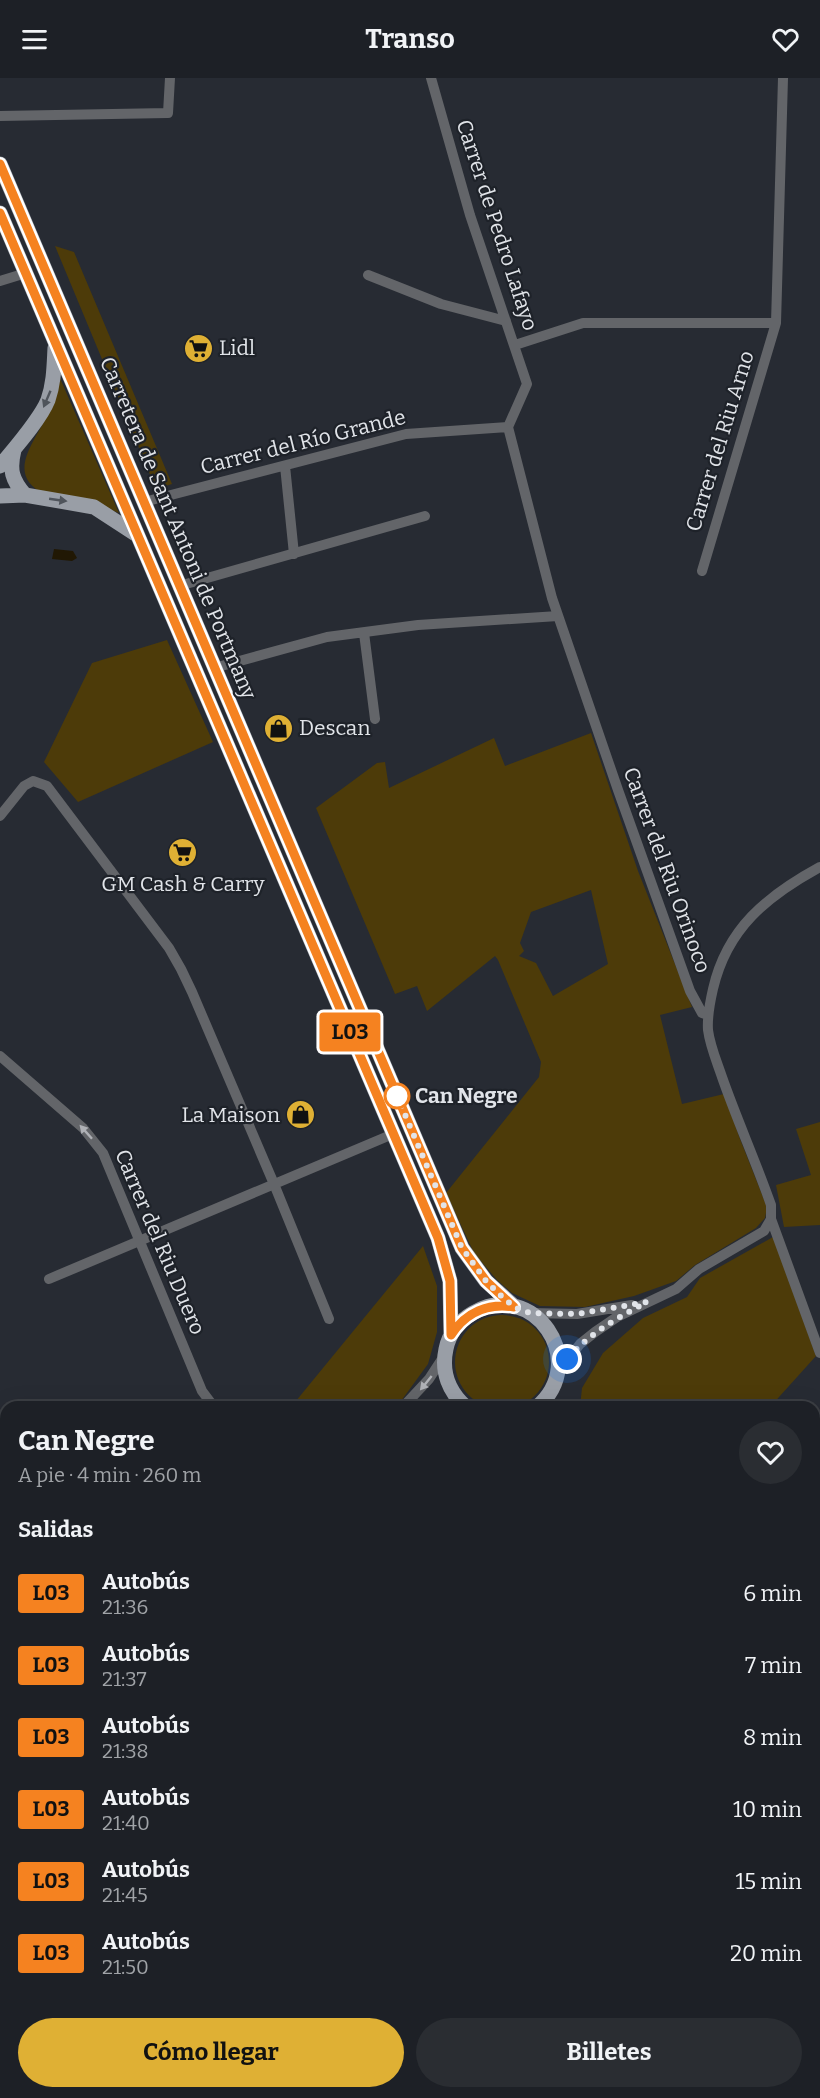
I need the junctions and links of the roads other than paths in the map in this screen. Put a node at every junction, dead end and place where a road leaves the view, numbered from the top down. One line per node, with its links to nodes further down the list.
1 (170, 78): 4 (street)
2 (431, 78): 10 (street, Carrer de Pedro Lafayo)
3 (783, 78): 11 (street, Carrer del Riu Arno)
4 (0, 116)
5 (0, 164): 20 (main road, Carretera de Sant Antoni de Portmany)
6 (0, 213): 7 (main road, Carretera de Sant Antoni de Portmany)
7 (26, 273): 9 (street); 12 (main road, Carretera de Sant Antoni de Portmany)
8 (368, 275): 10 (street)
9 (0, 281)
10 (507, 321): 13 (street, Carrer de Pedro Lafayo)
11 (776, 323): 13 (street, Carrer del Riu Arno); 24 (street, Carrer del Riu Arno)
12 (55, 342): 15 (main road, one-way to 15); 22 (main road, Carretera de Sant Antoni de Portmany)
13 (515, 345): 14 (street, Carrer de Pedro Lafayo)
14 (508, 427): 17 (street, Carrer del Río Grande); 26 (street, Carrer del Riu Orinoco)
15 (14, 447): 16 (main road); 18 (main road)
16 (0, 466)
17 (285, 466): 20 (street, Carrer del Río Grande); 23 (street)
18 (25, 495): 19 (main road); 22 (main road, one-way to 22)
19 (0, 496)
20 (144, 502): 25 (main road, Carretera de Sant Antoni de Portmany)
21 (425, 516): 23 (street)
22 (139, 536): 34 (main road, Carretera de Sant Antoni de Portmany)
23 (294, 554): 25 (street)
24 (702, 571)
25 (179, 586): 28 (main road, Carretera de Sant Antoni de Portmany)
26 (558, 616): 27 (street); 32 (street, Carrer del Riu Orinoco)
27 (364, 633): 28 (street); 29 (street)
28 (214, 668): 40 (main road, Carretera de Sant Antoni de Portmany)
29 (375, 719)
30 (0, 816): 35 (street)
31 (820, 867): 32 (street)
32 (708, 1016): 36 (street, Carrer del Riu Orinoco)
33 (0, 1056): 37 (street, Carrer del Riu Duero, one-way to 33)
34 (393, 1134): 35 (street); 43 (main road, Carretera de Sant Antoni de Portmany)
35 (274, 1184): 37 (street); 42 (street)
36 (771, 1219): 39 (street); 44 (street, Carrer del Riu Orinoco)
37 (139, 1240): 38 (street); 48 (street, Carrer del Riu Duero)
38 (49, 1279)
39 (647, 1302): 41 (street); 46 (street)
40 (514, 1307): 41 (main road); 43 (main road)
41 (530, 1313): 46 (main road)
42 (329, 1319)
43 (451, 1335): 45 (main road)
44 (820, 1353)
45 (444, 1356): 49 (street, one-way to 49); 50 (main road)
46 (558, 1374): 47 (main road)
47 (550, 1400)
48 (210, 1401)
49 (409, 1401)
50 (459, 1401)

